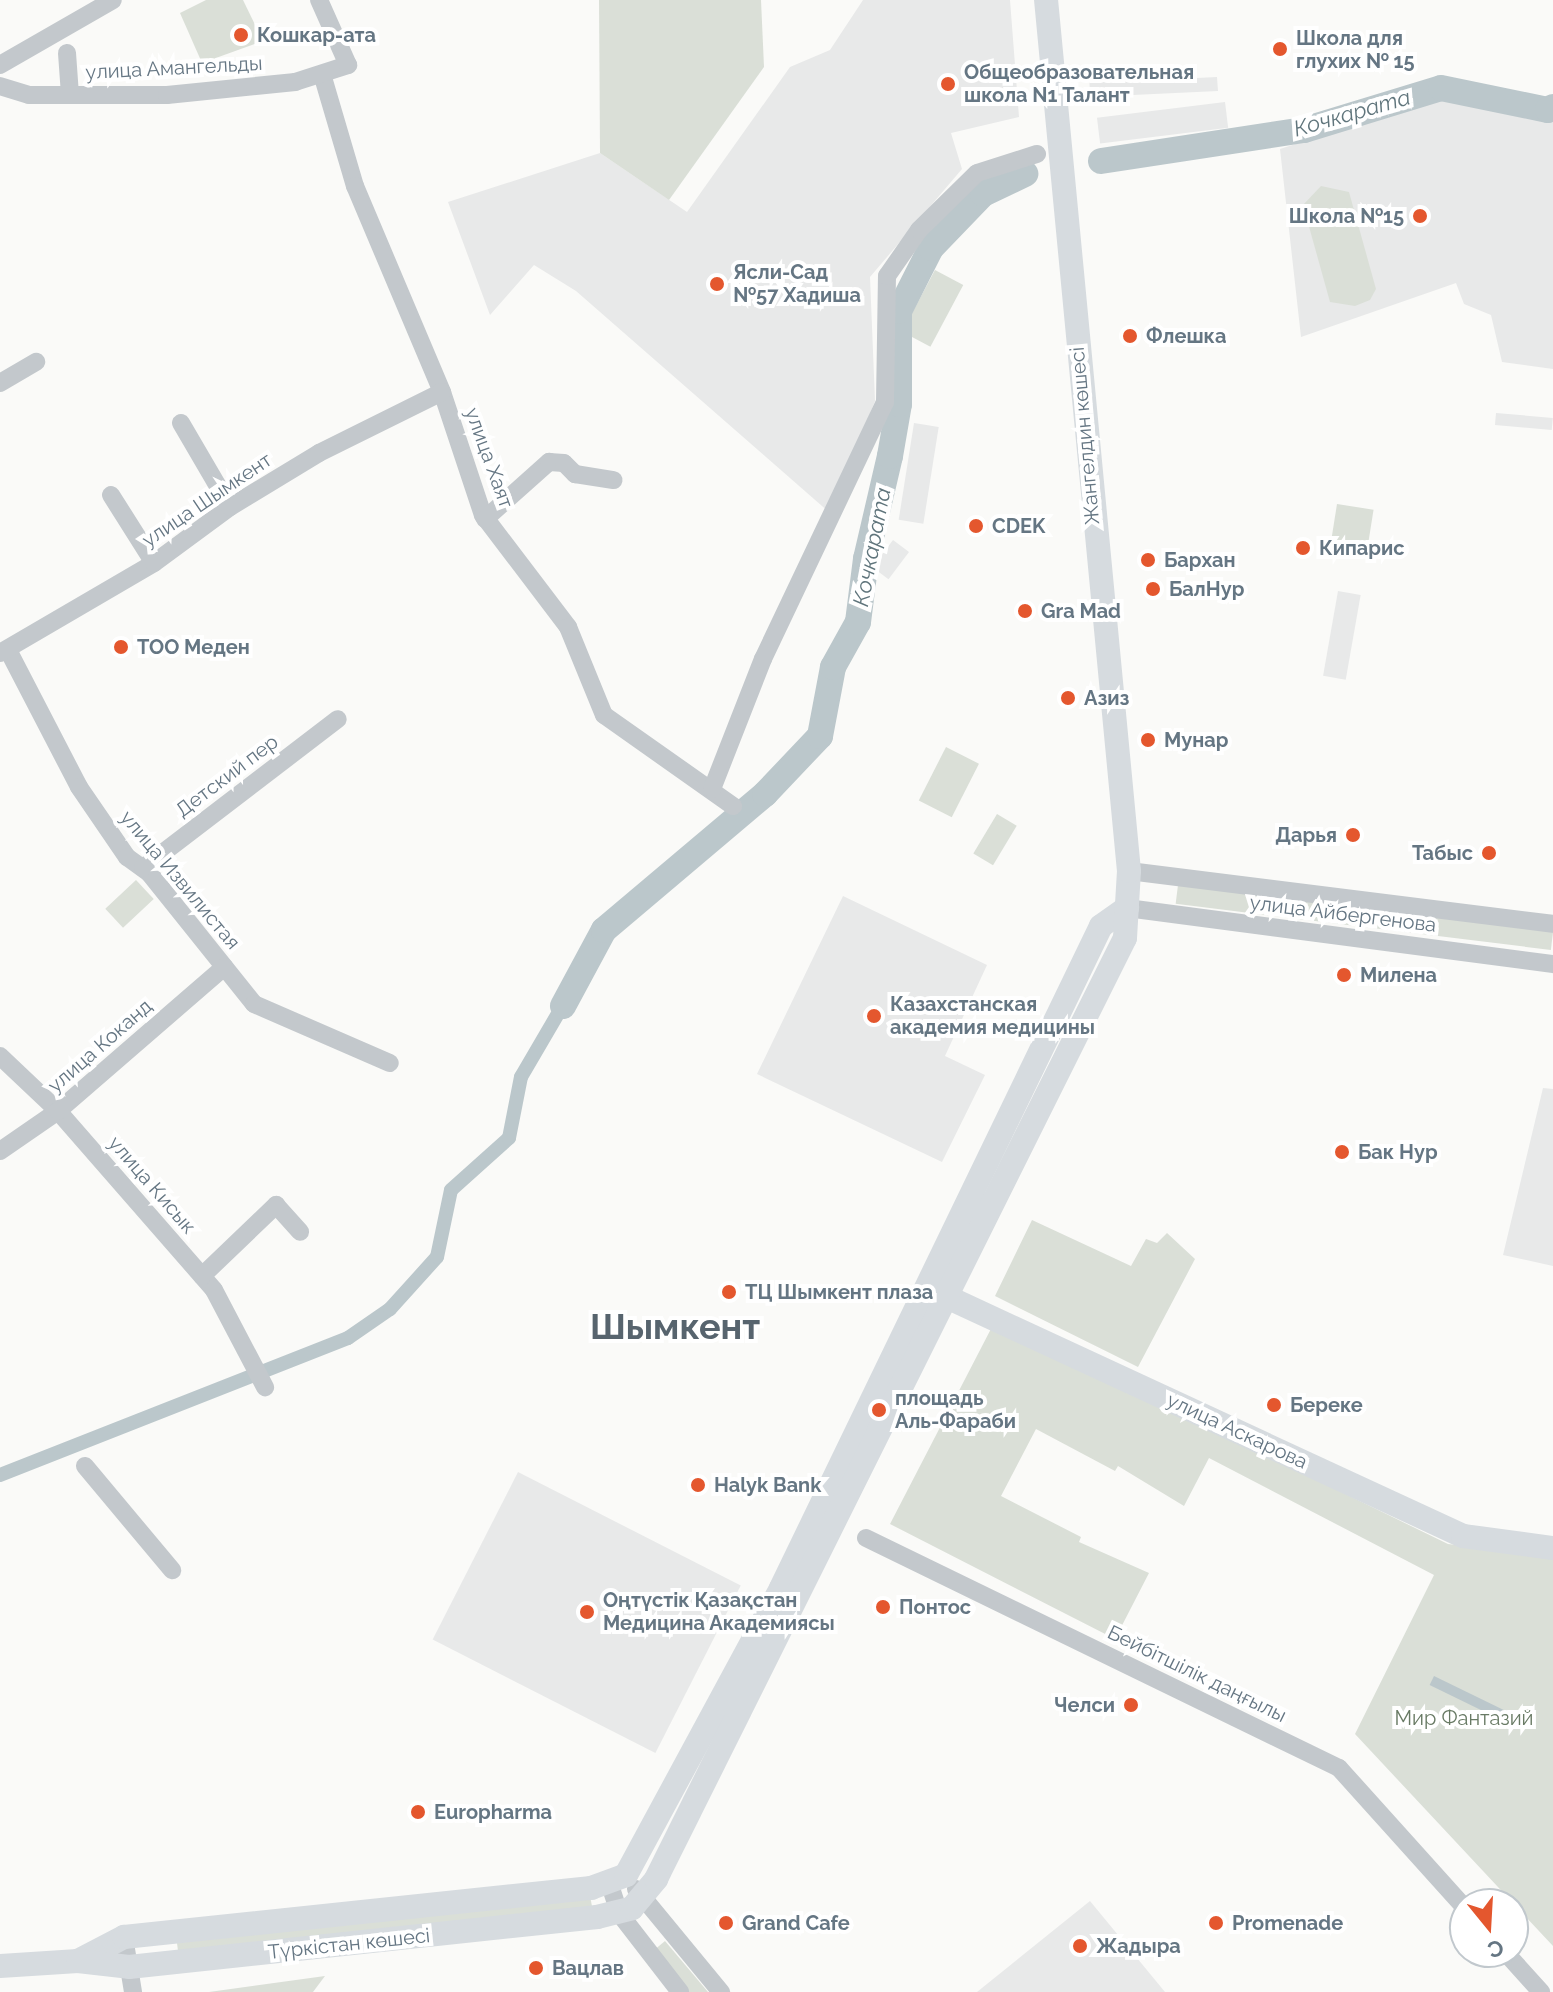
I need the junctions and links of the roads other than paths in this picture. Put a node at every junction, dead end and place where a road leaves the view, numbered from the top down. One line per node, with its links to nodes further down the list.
1 (113, 0): 5 (street)
2 (319, 0): 6 (street, улица Амангельды)
3 (1046, 0): 24 (main road, Жангелдин көшесі)
4 (67, 53): 8 (street)
5 (0, 65)
6 (322, 74): 8 (street, улица Амангельды); 12 (street, улица Хаят)
7 (0, 86): 8 (street, улица Амангельды)
8 (70, 95)
9 (1037, 154): 21 (street)
10 (36, 362): 11 (street)
11 (0, 383)
12 (442, 392): 16 (street, улица Шымкент); 17 (street, улица Хаят)
13 (181, 423): 16 (street)
14 (614, 480): 17 (street)
15 (111, 495): 18 (street)
16 (230, 507): 18 (street, улица Шымкент)
17 (485, 519): 21 (street, улица Хаят)
18 (154, 563): 19 (street, улица Шымкент)
19 (4, 651): 23 (street, улица Извилистая)
20 (338, 719): 23 (street, Детский пер)
21 (712, 789): 22 (street, улица Хаят)
22 (733, 806)
23 (143, 868): 28 (street, улица Извилистая)
24 (1129, 871): 25 (main road); 26 (street, улица Айбергенова)
25 (1127, 908): 27 (street, улица Айбергенова); 35 (main road)
26 (1553, 924)
27 (1553, 964)
28 (224, 967): 30 (street, улица Извилистая); 31 (street, улица Коканд)
29 (0, 1056): 31 (street, улица Кисык)
30 (390, 1063)
31 (58, 1111): 32 (street, улица Коканд); 34 (street, улица Кисык)
32 (0, 1151)
33 (300, 1232): 34 (street)
34 (202, 1276): 36 (street, улица Кисык)
35 (938, 1293): 39 (main road, улица Аскарова); 41 (main road); 43 (main road)
36 (264, 1386)
37 (85, 1466): 40 (street)
38 (866, 1538): 42 (street, Бейбітшілік даңғылы)
39 (1553, 1548)
40 (172, 1570)
41 (618, 1880): 43 (street); 44 (street); 45 (main road, Түркістан көшесі)
42 (1449, 1890)
43 (643, 1899): 44 (main road); 52 (street)
44 (619, 1913): 48 (main road, Түркістан көшесі); 51 (street)
45 (124, 1937): 46 (main road, Түркістан көшесі); 48 (street)
46 (78, 1961): 47 (main road, Түркістан көшесі); 48 (main road, Түркістан көшесі)
47 (0, 1966)
48 (129, 1967): 50 (street)
49 (1519, 1968): 53 (street)
50 (133, 1992)
51 (680, 1992)
52 (721, 1992)
53 (1541, 1992)

